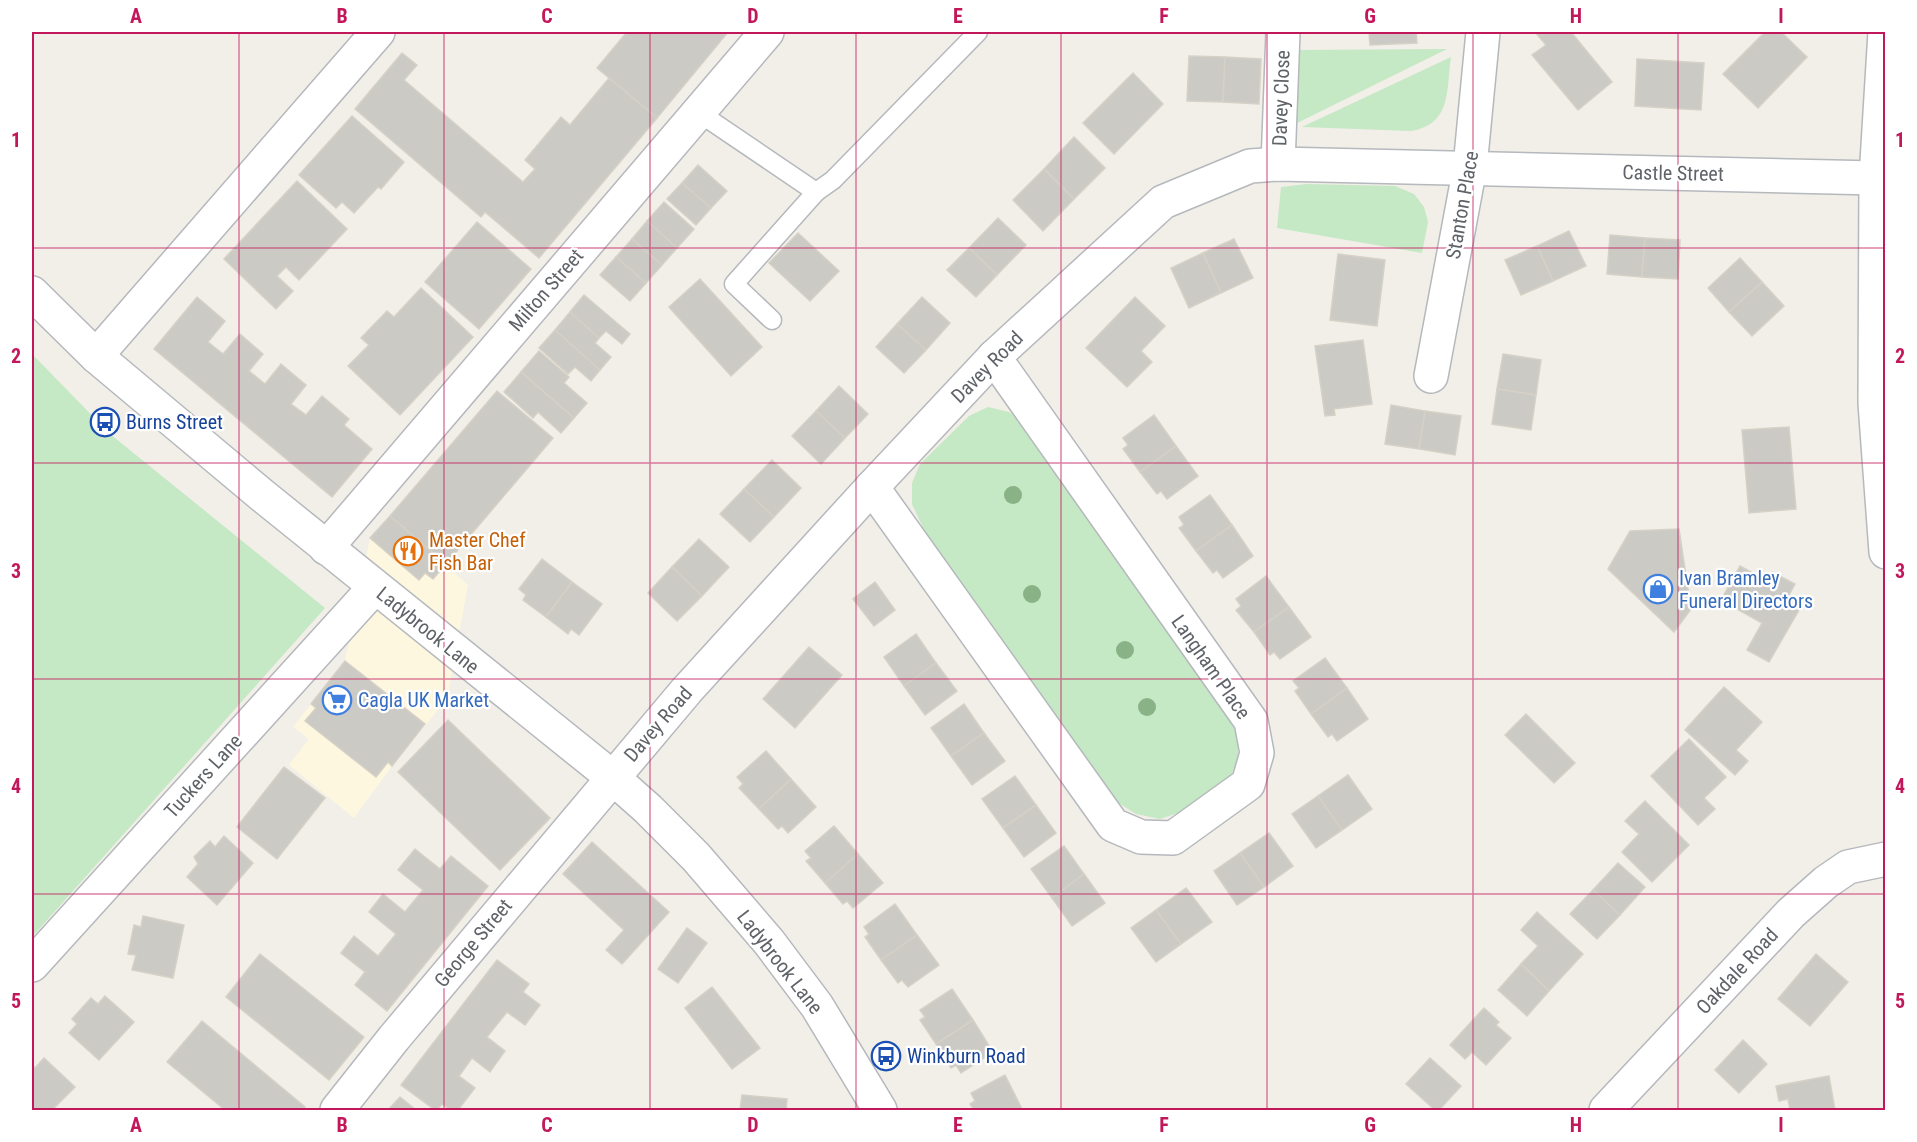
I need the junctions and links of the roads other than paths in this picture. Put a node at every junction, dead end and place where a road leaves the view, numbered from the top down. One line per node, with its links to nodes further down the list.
1 (378, 32): 15 (street)
2 (767, 32): 8 (street, Milton Street)
3 (978, 32): 12 (lane)
4 (1283, 32): 9 (street, Davey Close)
5 (1483, 32): 10 (street, Stanton Place)
6 (1886, 32): 7 (street)
7 (1883, 75): 11 (street)
8 (698, 112): 12 (lane); 19 (street, Milton Street)
9 (1278, 164): 10 (street, Davey Road); 16 (street, Davey Road)
10 (1470, 168): 11 (street, Castle Street); 17 (street, Stanton Place)
11 (1876, 177): 20 (street)
12 (816, 192): 14 (lane)
13 (32, 293): 15 (street, Ladybrook Lane)
14 (772, 320)
15 (96, 356): 19 (street, Ladybrook Lane)
16 (994, 357): 18 (street, Davey Road); 18 (street, Langham Place)
17 (1431, 376)
18 (872, 487): 22 (street, Davey Road)
19 (326, 548): 21 (street, Ladybrook Lane)
20 (1886, 552)
21 (375, 587): 22 (street, Ladybrook Lane); 24 (street, Tuckers Lane)
22 (612, 777): 25 (street, George Street); 26 (street, Ladybrook Lane)
23 (1886, 859): 27 (street, Oakdale Road)
24 (32, 965)
25 (337, 1110)
26 (880, 1110)
27 (1606, 1110)

